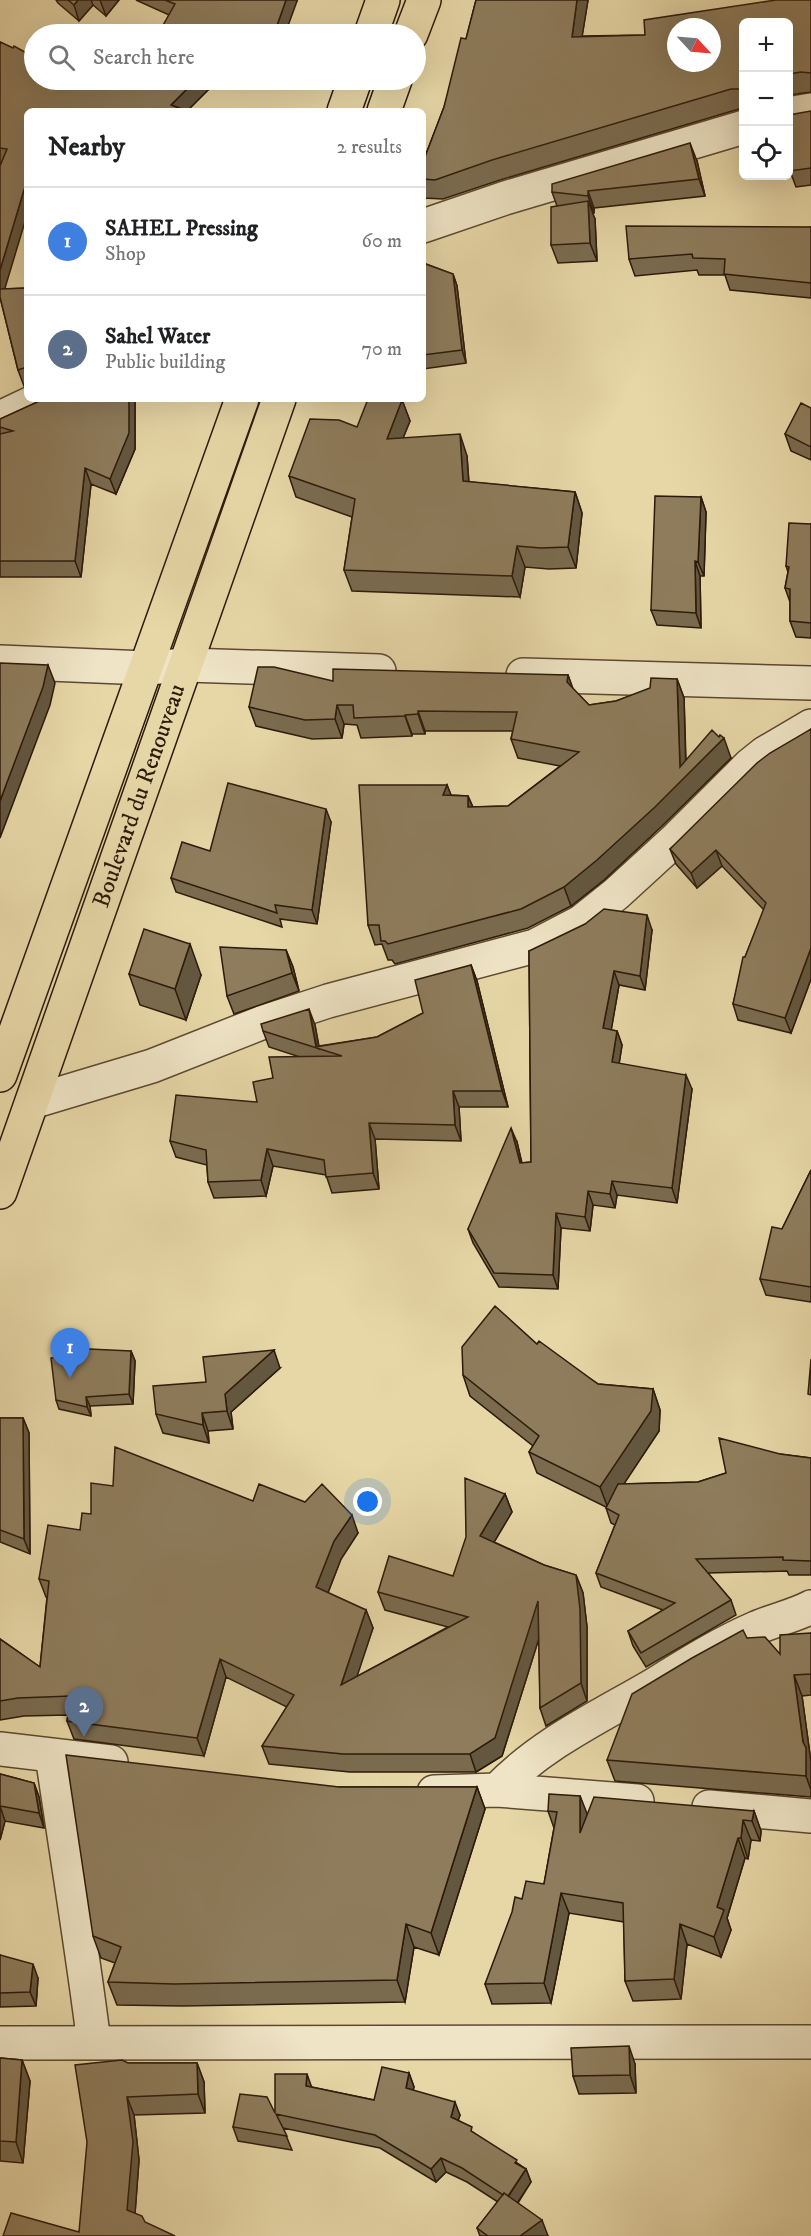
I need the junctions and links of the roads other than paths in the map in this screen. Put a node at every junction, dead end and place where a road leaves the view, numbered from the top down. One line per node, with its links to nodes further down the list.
1 (383, 0): 3 (main road)
2 (424, 0): 4 (main road)
3 (375, 24)
4 (415, 24)
5 (351, 90): 7 (main road)
6 (391, 90): 8 (main road)
7 (345, 108)
8 (385, 108)
9 (811, 110): 10 (street)
10 (793, 113)
11 (739, 128): 12 (street)
12 (426, 225)
13 (34, 402): 16 (street)
14 (241, 402): 19 (main road, Boulevard du Renouveau)
15 (278, 402): 18 (main road, Boulevard du Renouveau)
16 (0, 418)
17 (0, 662): 19 (street)
18 (187, 665): 19 (street); 20 (street); 25 (main road, Boulevard du Renouveau)
19 (146, 668): 24 (main road, Boulevard du Renouveau)
20 (410, 672)
21 (493, 674): 22 (street)
22 (811, 683)
23 (811, 726): 25 (street)
24 (0, 1075)
25 (32, 1102): 26 (main road, Boulevard du Renouveau)
26 (0, 1192)
27 (811, 1607): 31 (street)
28 (0, 1749): 29 (street)
29 (52, 1755): 30 (street); 36 (street)
30 (139, 1766)
31 (497, 1790): 32 (street); 33 (street)
32 (404, 1792)
33 (811, 1816)
34 (811, 2042): 36 (street)
35 (0, 2043): 36 (street)
36 (94, 2043)

